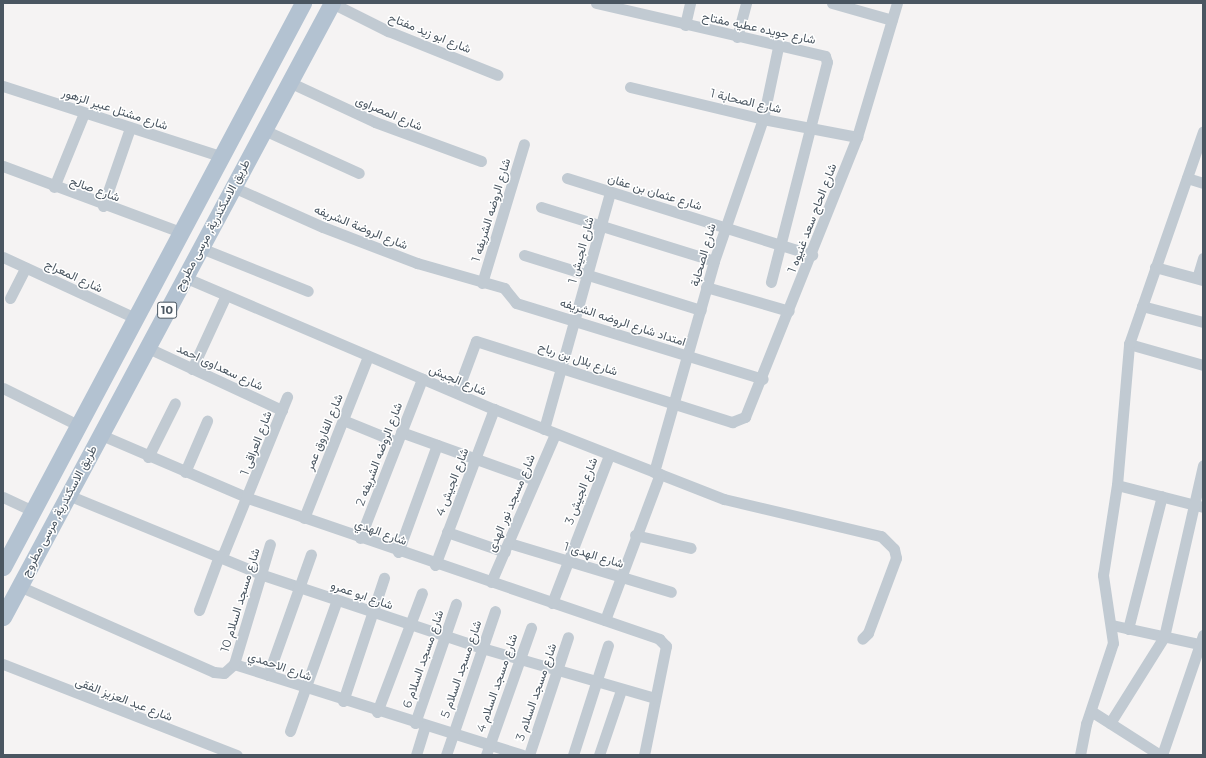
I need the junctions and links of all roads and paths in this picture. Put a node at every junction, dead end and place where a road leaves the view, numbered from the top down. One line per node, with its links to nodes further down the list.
1 (332, 3): 13 (main road, طريق الاسكندرية, مرسى مطروح / 10); 14 (street, شارع ابو زيد مفتاح)
2 (596, 3): 9 (street, شارع جويده عطيه مفتاح)
3 (690, 3): 9 (street)
4 (746, 3): 10 (street)
5 (832, 3): 8 (street)
6 (897, 3): 8 (street, شارع الحاج سعد غنيوه 1)
7 (302, 4): 11 (main road, طريق الاسكندرية, مرسى مطروح / 10)
8 (892, 20): 24 (street, شارع الحاج سعد غنيوه 1)
9 (685, 25): 10 (street, شارع جويده عطيه مفتاح)
10 (737, 37): 12 (street, شارع جويده عطيه مفتاح)
11 (281, 43): 13 (main road); 26 (main road, طريق الاسكندرية, مرسى مطروح / 10)
12 (778, 47): 19 (street, شارع الصحابة); 21 (street, شارع جويده عطيه مفتاح)
13 (304, 55): 15 (main road, طريق الاسكندرية, مرسى مطروح / 10)
14 (498, 75)
15 (289, 82): 22 (main road, طريق الاسكندرية, مرسى مطروح / 10); 27 (street, شارع المصراوى)
16 (3, 86): 18 (street, شارع مشتل عبير الزهور)
17 (630, 87): 19 (street, شارع الصحابة 1)
18 (84, 113): 20 (street, شارع مشتل عبير الزهور); 33 (street)
19 (763, 119): 21 (street, شارع الصحابة 1); 39 (street, شارع الصحابة)
20 (130, 128): 26 (street, شارع مشتل عبير الزهور); 36 (street)
21 (809, 128): 24 (street, شارع الصحابة 1); 41 (street)
22 (264, 130): 29 (street); 34 (main road, طريق الاسكندرية, مرسى مطروح / 10)
23 (1203, 131): 31 (street)
24 (857, 137): 44 (street, شارع الحاج سعد غنيوه 1)
25 (524, 144): 54 (street, شارع الروضه الشريفه 1)
26 (220, 156): 40 (main road, طريق الاسكندرية, مرسى مطروح / 10)
27 (481, 161)
28 (3, 166): 33 (street, شارع صالح)
29 (359, 173)
30 (567, 178): 35 (street, شارع عثمان بن عفان)
31 (1187, 178): 32 (street); 48 (street)
32 (1203, 183)
33 (54, 187): 36 (street, شارع صالح)
34 (233, 187): 42 (main road, طريق الاسكندرية, مرسى مطروح / 10); 54 (street, شارع الروضة الشريفه)
35 (610, 192): 38 (street, شارع الجيش 1); 39 (street, شارع عثمان بن عفان)
36 (103, 206): 40 (street, شارع صالح)
37 (541, 207): 38 (street)
38 (601, 226): 47 (street); 50 (street, شارع الجيش 1)
39 (724, 228): 41 (street, شارع عثمان بن عفان); 47 (street, شارع الصحابة)
40 (180, 232): 62 (main road, طريق الاسكندرية, مرسى مطروح / 10)
41 (780, 246): 44 (street, شارع عثمان بن عفان); 53 (street)
42 (200, 248): 51 (main road, طريق الاسكندرية, مرسى مطروح / 10); 56 (street)
43 (524, 255): 50 (street)
44 (812, 255): 61 (street, شارع الحاج سعد غنيوه 1)
45 (3, 257): 49 (street, شارع المعراج)
46 (1203, 258): 52 (street)
47 (714, 261): 55 (street, شارع الصحابة)
48 (1155, 266): 52 (street); 59 (street)
49 (25, 268): 58 (street); 62 (street, شارع المعراج)
50 (588, 275): 60 (street); 63 (street, شارع الجيش 1)
51 (184, 277): 57 (street, شارع الجيش); 66 (main road, طريق الاسكندرية, مرسى مطروح / 10)
52 (1200, 279)
53 (771, 282)
54 (482, 283): 63 (street, امتداد شارع الروضه الشريفه)
55 (706, 287): 60 (street, شارع الصحابة); 61 (street)
56 (308, 291)
57 (226, 295): 67 (street, شارع الجيش); 71 (street)
58 (10, 298)
59 (1142, 306): 64 (street); 65 (street)
60 (701, 310): 68 (street, شارع الصحابة)
61 (789, 311): 73 (street, شارع الحاج سعد غنيوه 1)
62 (135, 318): 84 (main road, طريق الاسكندرية, مرسى مطروح / 10)
63 (576, 320): 68 (street, امتداد شارع الروضه الشريفه); 70 (street, شارع الجيش 1)
64 (1203, 322)
65 (1129, 344): 69 (street); 96 (street)
66 (146, 347): 71 (street, شارع سعداوى احمد); 86 (main road, طريق الاسكندرية, مرسى مطروح / 10)
67 (368, 356): 72 (street, شارع الجيش); 81 (street, شارع الفاروق عمر)
68 (689, 356): 73 (street, امتداد شارع الروضه الشريفه); 78 (street, شارع الصحابة)
69 (1203, 365)
70 (563, 368): 75 (street, شارع بلال بن رباح); 78 (street, شارع بلال بن رباح); 85 (street, شارع الجيش 1)
71 (192, 369): 80 (street, شارع سعداوى احمد)
72 (422, 379): 75 (street, شارع الجيش); 87 (street, شارع الروضه الشريفه 2)
73 (762, 379): 82 (street, شارع الحاج سعد غنيوه 1)
74 (3, 388): 84 (street)
75 (457, 392): 79 (street, شارع الجيش)
76 (288, 397): 80 (street, شارع العراقى 1)
77 (175, 403): 90 (street)
78 (675, 404): 82 (street, شارع بلال بن رباح); 94 (street, شارع الصحابة)
79 (494, 409): 85 (street, شارع الجيش); 91 (street, شارع الجيش 4)
80 (282, 410): 100 (street, شارع العراقى 1)
81 (343, 420): 87 (street); 103 (street, شارع الفاروق عمر)
82 (726, 420)
83 (207, 421): 93 (street)
84 (78, 425): 102 (main road, طريق الاسكندرية, مرسى مطروح / 10)
85 (550, 431): 89 (street, شارع الجيش); 95 (street, شارع مسجد نور الهدى)
86 (99, 434): 90 (street, شارع الهدي); 97 (main road, طريق الاسكندرية, مرسى مطروح / 10)
87 (399, 437): 88 (street); 106 (street, شارع الروضه الشريفه 2)
88 (437, 445): 91 (street); 110 (street)
89 (609, 455): 94 (street, شارع الجيش); 113 (street, شارع الجيش 3)
90 (148, 457): 93 (street, شارع الهدي)
91 (475, 459): 95 (street); 104 (street, شارع الجيش 4)
92 (1203, 465): 101 (street)
93 (185, 472): 100 (street, شارع الهدي)
94 (657, 473): 105 (street, شارع الصحابة); 139 (street, شارع الجيش)
95 (535, 480): 108 (street, شارع مسجد نور الهدى)
96 (1117, 485): 99 (street); 133 (street)
97 (68, 495): 112 (street, شارع ابو عمرو); 120 (main road, طريق الاسكندرية, مرسى مطروح / 10)
98 (3, 496): 102 (street)
99 (1162, 496): 101 (street); 135 (street)
100 (248, 498): 103 (street, شارع الهدي); 112 (street, شارع العراقى 1)
101 (1198, 505): 138 (street)
102 (33, 511): 115 (main road, طريق الاسكندرية, مرسى مطروح / 10)
103 (304, 518): 106 (street, شارع الهدي)
104 (447, 532): 108 (street, شارع الهدى 1); 114 (street, شارع الجيش 4)
105 (635, 535): 109 (street); 117 (street, شارع الصحابة)
106 (360, 538): 110 (street, شارع الهدي)
107 (270, 544): 116 (street, شارع مسجد السلام 10)
108 (507, 548): 113 (street, شارع الهدى 1); 119 (street, شارع مسجد نور الهدى)
109 (691, 548)
110 (398, 552): 114 (street, شارع الهدي)
111 (311, 554): 121 (street)
112 (220, 557): 116 (street, شارع ابو عمرو); 127 (street, شارع العراقى 1)
113 (568, 561): 117 (street, شارع الهدى 1); 125 (street, شارع الجيش 3)
114 (435, 565): 119 (street, شارع الهدي)
115 (3, 567)
116 (263, 575): 121 (street, شارع ابو عمرو); 145 (street, شارع مسجد السلام 10)
117 (620, 577): 122 (street, شارع الهدى 1); 131 (street, شارع الصحابة)
118 (384, 578): 129 (street)
119 (491, 582): 125 (street, شارع الهدي)
120 (19, 586): 130 (main road, طريق الاسكندرية, مرسى مطروح / 10); 145 (street, شارع الاحمدي)
121 (299, 588): 124 (street, شارع ابو عمرو); 147 (street)
122 (671, 592)
123 (422, 593): 132 (street)
124 (337, 600): 129 (street, شارع ابو عمرو); 149 (street)
125 (552, 603): 131 (street, شارع الهدي)
126 (456, 604): 136 (street, شارع مسجد السلام 6)
127 (199, 610)
128 (495, 612): 142 (street, شارع مسجد السلام 5)
129 (373, 613): 132 (street, شارع ابو عمرو); 152 (street)
130 (3, 617)
131 (605, 620): 151 (street, شارع الهدي)
132 (408, 624): 136 (street, شارع ابو عمرو); 154 (street)
133 (1112, 625): 135 (street); 153 (street)
134 (531, 628): 143 (street, شارع مسجد السلام 4)
135 (1128, 629): 138 (street)
136 (445, 636): 142 (street, شارع ابو عمرو); 156 (street, شارع مسجد السلام 6)
137 (568, 637): 146 (street, شارع مسجد السلام 3)
138 (1164, 637): 140 (street); 155 (street)
139 (862, 639)
140 (1202, 642): 169 (street)
141 (608, 645): 148 (street)
142 (482, 648): 143 (street, شارع ابو عمرو); 158 (street, شارع مسجد السلام 5)
143 (518, 659): 146 (street, شارع ابو عمرو); 159 (street, شارع مسجد السلام 4)
144 (3, 664): 160 (street, شارع عبد العزيز الفقى)
145 (234, 664): 147 (street, شارع الاحمدي)
146 (558, 671): 148 (street, شارع ابو عمرو); 164 (street, شارع مسجد السلام 3)
147 (268, 676): 149 (street, شارع الاحمدي)
148 (598, 684): 150 (street, شارع ابو عمرو); 165 (street)
149 (305, 688): 152 (street, شارع الاحمدي); 157 (street)
150 (621, 690): 151 (street, شارع ابو عمرو); 166 (street)
151 (655, 698): 167 (street)
152 (343, 701): 154 (street, شارع الاحمدي)
153 (1092, 711): 155 (street); 168 (street)
154 (377, 712): 156 (street, شارع الاحمدي)
155 (1110, 723): 169 (street)
156 (420, 725): 158 (street, شارع الاحمدي); 161 (street, شارع مسجد السلام 6)
157 (290, 731)
158 (452, 735): 159 (street, شارع الاحمدي); 162 (street, شارع مسجد السلام 5)
159 (488, 751): 163 (street, شارع الاحمدي)
160 (237, 755)
161 (416, 755)
162 (446, 755)
163 (522, 755)
164 (529, 755)
165 (573, 755)
166 (599, 755)
167 (644, 755)
168 (1080, 755)
169 (1161, 755)

